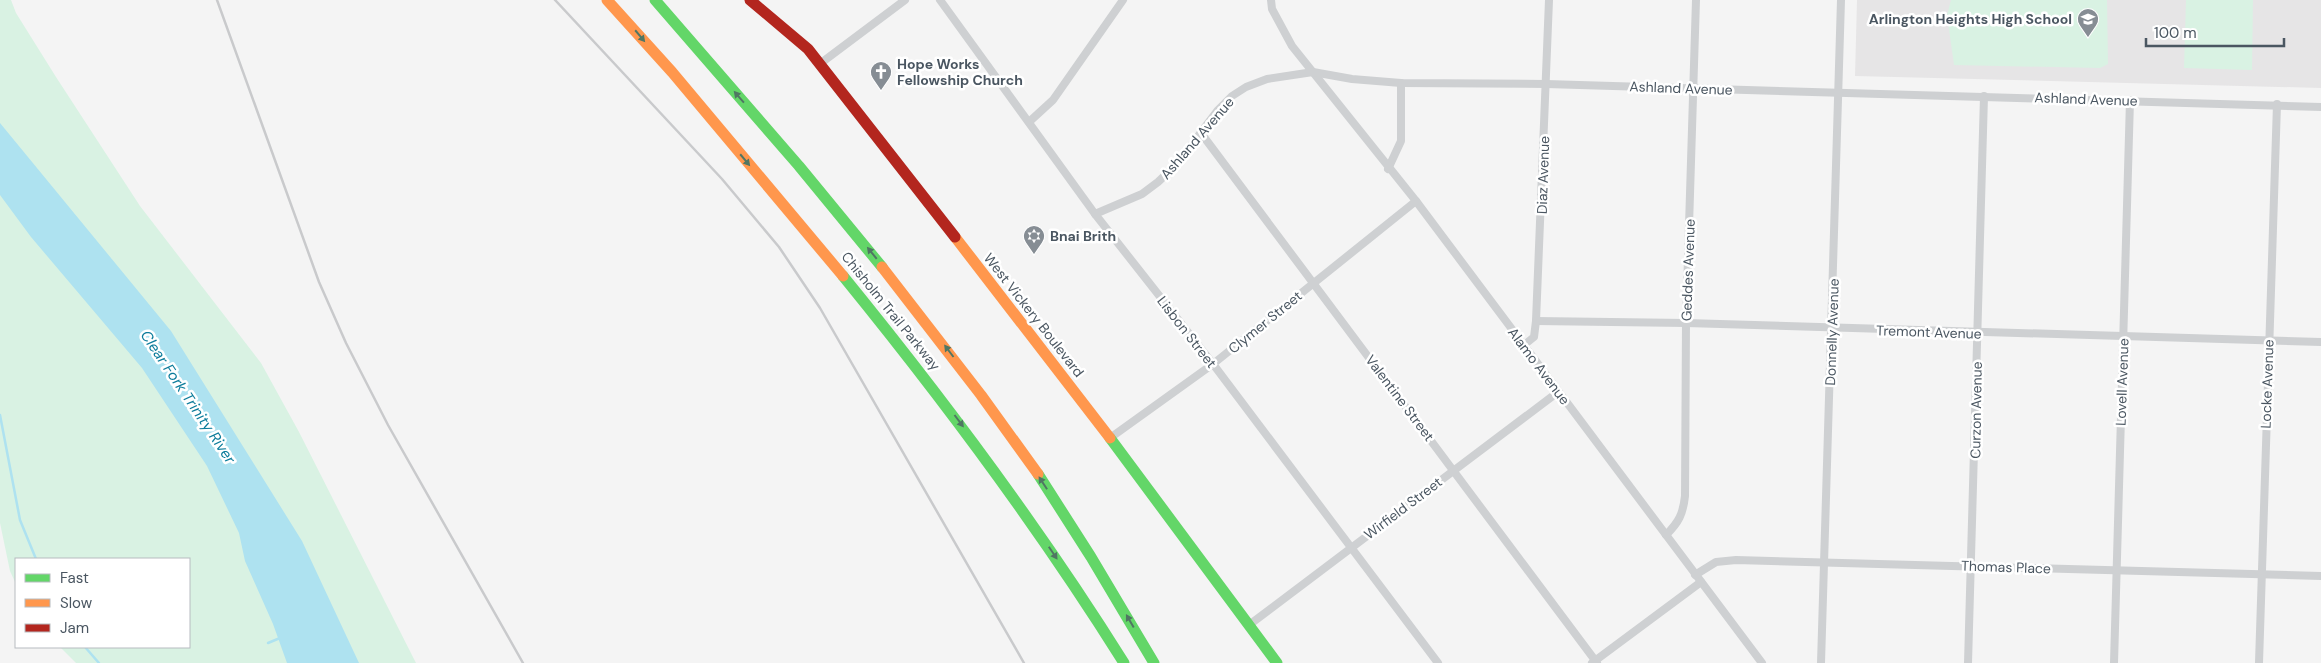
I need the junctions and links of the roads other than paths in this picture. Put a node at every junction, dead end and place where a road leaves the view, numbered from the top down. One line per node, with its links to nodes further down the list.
1 (607, 0): 50 (main road, Chisholm Trail Parkway, one-way to 50)
2 (655, 0): 51 (main road, Chisholm Trail Parkway, one-way to 2)
3 (750, 0): 11 (main road, West Vickery Boulevard)
4 (905, 0): 11 (street)
5 (940, 0): 21 (street, Lisbon Street)
6 (1123, 0): 21 (street)
7 (1271, 0): 12 (street, Alamo Avenue)
8 (1548, 0): 14 (street, Diaz Avenue)
9 (1696, 0): 15 (street, Geddes Avenue)
10 (1841, 0): 16 (street, Donnelly Avenue)
11 (821, 63): 37 (main road, West Vickery Boulevard)
12 (1313, 72): 13 (street, Ashland Avenue); 22 (street, Ashland Avenue); 23 (street, Alamo Avenue)
13 (1401, 83): 14 (street, Ashland Avenue); 23 (street)
14 (1546, 84): 15 (street, Ashland Avenue); 27 (street, Diaz Avenue)
15 (1693, 88): 16 (street, Ashland Avenue); 28 (street, Geddes Avenue)
16 (1839, 92): 17 (street, Ashland Avenue); 29 (street, Donnelly Avenue)
17 (1984, 96): 18 (street, Ashland Avenue); 30 (street, Curzon Avenue)
18 (2130, 100): 19 (street, Ashland Avenue); 31 (street, Lovell Avenue)
19 (2277, 104): 20 (street, Ashland Avenue); 32 (street, Locke Avenue)
20 (2321, 107)
21 (1029, 122): 25 (street, Lisbon Street)
22 (1201, 133): 25 (street, Ashland Avenue); 26 (street, Valentine Street)
23 (1388, 169): 24 (street, Alamo Avenue)
24 (1416, 201): 26 (street, Clymer Street); 34 (street, Alamo Avenue)
25 (1095, 214): 35 (street, Lisbon Street)
26 (1314, 283): 35 (street, Clymer Street); 38 (street, Valentine Street)
27 (1536, 321): 28 (street, Tremont Avenue); 34 (street, Diaz Avenue)
28 (1686, 323): 29 (street, Tremont Avenue); 39 (street, Geddes Avenue)
29 (1832, 328): 30 (street, Tremont Avenue); 41 (street, Donnelly Avenue)
30 (1978, 334): 31 (street, Tremont Avenue); 42 (street, Curzon Avenue)
31 (2123, 338): 32 (street, Tremont Avenue); 43 (street, Lovell Avenue)
32 (2268, 342): 33 (street, Tremont Avenue); 44 (street, Locke Avenue)
33 (2321, 342)
34 (1524, 345): 36 (street, Alamo Avenue)
35 (1213, 364): 37 (street, Clymer Street); 40 (street, Lisbon Street)
36 (1558, 392): 38 (street, Wirfield Street); 39 (street, Alamo Avenue)
37 (1110, 438): 48 (main road, West Vickery Boulevard)
38 (1454, 470): 40 (street, Wirfield Street); 49 (street, Valentine Street)
39 (1666, 535): 45 (street, Alamo Avenue)
40 (1351, 548): 48 (street, Wirfield Street); 53 (street, Lisbon Street)
41 (1825, 562): 42 (street, Thomas Place); 45 (street, Thomas Place); 55 (street, Donnelly Avenue)
42 (1972, 566): 43 (street, Thomas Place); 56 (street, Curzon Avenue)
43 (2117, 570): 44 (street, Thomas Place); 57 (street, Lovell Avenue)
44 (2262, 574): 46 (street, Thomas Place); 58 (street, Locke Avenue)
45 (1695, 575): 47 (street, Alamo Avenue)
46 (2321, 576)
47 (1701, 582): 49 (street); 54 (street, Alamo Avenue)
48 (1249, 624): 52 (main road, West Vickery Boulevard)
49 (1595, 662)
50 (1124, 663)
51 (1154, 663)
52 (1277, 663)
53 (1438, 663)
54 (1762, 663)
55 (1821, 663)
56 (1968, 663)
57 (2114, 663)
58 (2259, 663)

